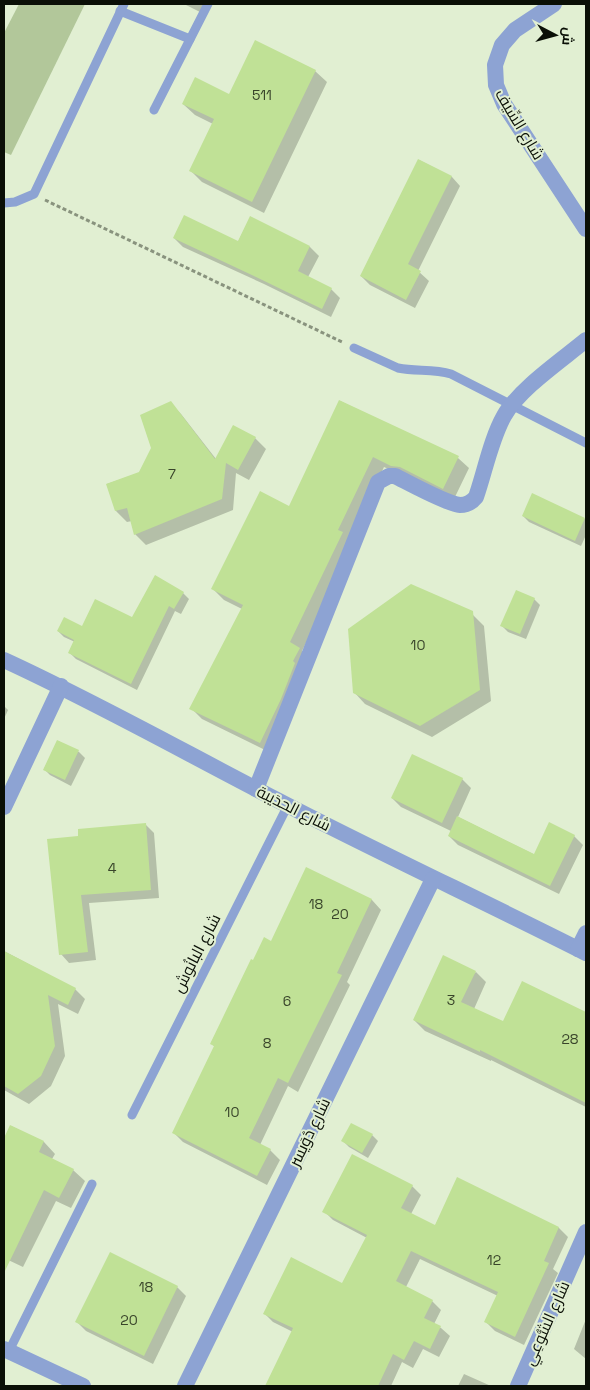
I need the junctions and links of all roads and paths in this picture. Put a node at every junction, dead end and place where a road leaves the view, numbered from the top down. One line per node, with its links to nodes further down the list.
1 (208, 4): 4 (lane)
2 (554, 4): 8 (street, شارع السِّيف)
3 (122, 7): 4 (lane); 6 (lane)
4 (190, 39): 5 (lane)
5 (154, 110)
6 (34, 194): 7 (lane); 10 (path)
7 (4, 202)
8 (586, 229)
9 (586, 340): 11 (street)
10 (354, 348): 11 (lane)
11 (511, 405): 12 (lane); 15 (street)
12 (586, 443)
13 (4, 660): 14 (street, شارع الحدَيبة)
14 (61, 686): 15 (street, شارع الحدَيبة); 17 (street)
15 (256, 789): 16 (street, شارع الحدَيبة)
16 (288, 805): 18 (street, شارع الحدَيبة); 21 (lane, شارع البانُوش)
17 (4, 807)
18 (433, 879): 20 (street, شارع الحدَيبة); 26 (street, شارع دُوَيسر)
19 (586, 932): 20 (street)
20 (582, 951)
21 (132, 1115)
22 (92, 1184): 24 (lane)
23 (586, 1232): 27 (street, شارع الشُّوعِي)
24 (6, 1350): 25 (street)
25 (83, 1386)
26 (185, 1386)
27 (518, 1386)

